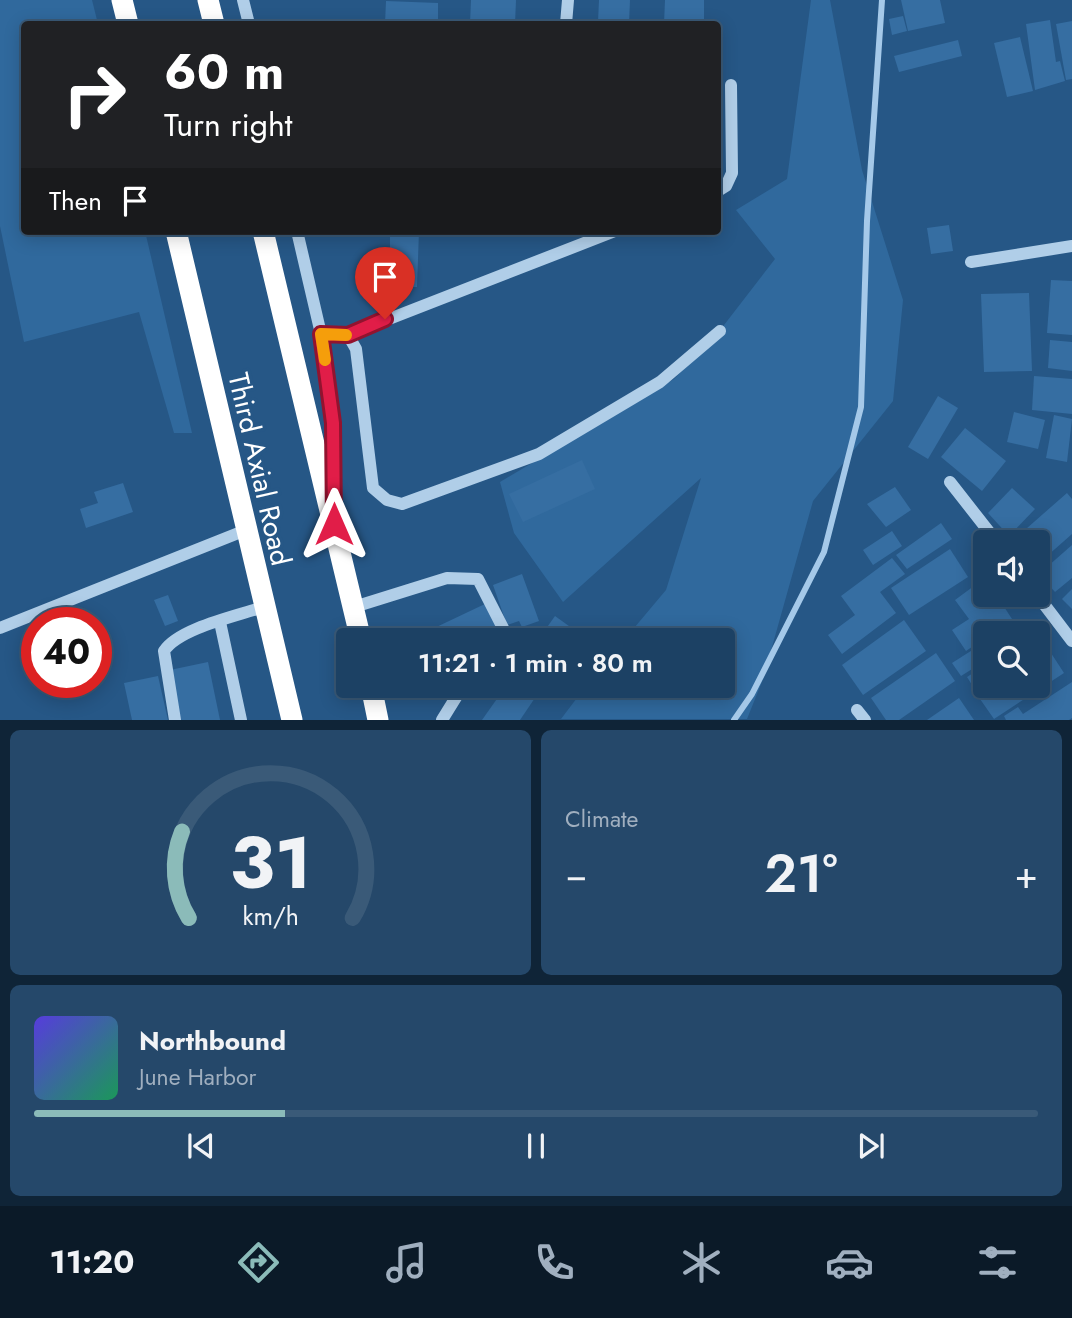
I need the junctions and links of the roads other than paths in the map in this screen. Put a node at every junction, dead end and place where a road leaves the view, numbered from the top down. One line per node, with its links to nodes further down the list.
1 (122, 0): 5 (highway)
2 (208, 0): 6 (highway)
3 (243, 0): 7 (street)
4 (568, 0): 8 (street)
5 (127, 21)
6 (213, 21)
7 (247, 21)
8 (566, 21)
9 (731, 85): 10 (street)
10 (721, 189)
11 (177, 235): 22 (highway, Third Axial Road)
12 (264, 235): 21 (highway, Third Axial Road)
13 (298, 235): 18 (street)
14 (605, 235): 19 (street)
15 (1072, 246): 16 (street)
16 (971, 262)
17 (720, 331): 19 (street)
18 (321, 334): 19 (street); 21 (street)
19 (348, 335)
20 (950, 482): 23 (street)
21 (334, 524): 25 (highway, Third Axial Road)
22 (246, 530): 24 (highway, Third Axial Road); 28 (street)
23 (988, 530)
24 (263, 607): 27 (street); 36 (highway, Third Axial Road)
25 (354, 607): 29 (highway, Third Axial Road); 30 (street)
26 (1046, 607): 31 (street)
27 (219, 622): 34 (street); 35 (street)
28 (0, 628)
29 (358, 628)
30 (503, 628)
31 (1072, 641)
32 (374, 698): 37 (highway)
33 (455, 698): 38 (street)
34 (175, 719)
35 (241, 719)
36 (292, 719)
37 (378, 719)
38 (442, 719)

